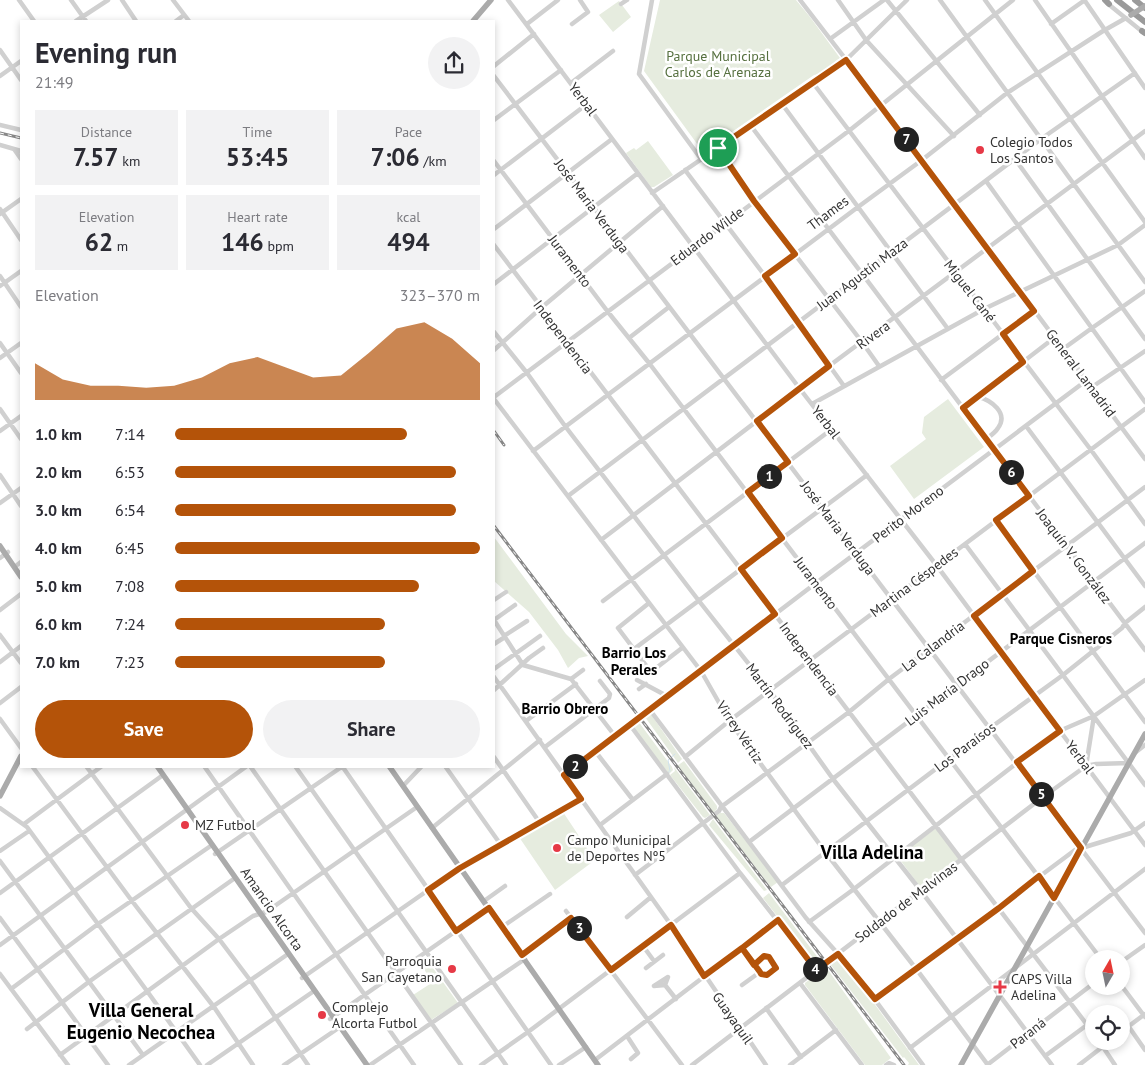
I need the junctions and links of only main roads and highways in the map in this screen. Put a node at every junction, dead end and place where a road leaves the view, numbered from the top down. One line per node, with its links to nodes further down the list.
1 (491, 0): 7 (main road)
2 (496, 0): 7 (main road)
3 (1117, 0): 10 (highway)
4 (1123, 0): 10 (highway)
5 (1135, 0): 6 (highway)
6 (1145, 7): 8 (main road, Thames, bridge)
7 (486, 8): 9 (main road)
8 (1128, 17)
9 (474, 20)
10 (1145, 20)
11 (0, 541): 13 (main road)
12 (0, 546): 13 (main road)
13 (4, 555): 14 (main road); 15 (main road)
14 (19, 563)
15 (20, 576)
16 (1145, 734): 25 (main road)
17 (20, 758): 20 (main road)
18 (156, 768): 21 (main road, Amancio Alcorta)
19 (390, 768): 22 (main road)
20 (0, 796)
21 (338, 1028): 23 (main road); 24 (main road)
22 (597, 1063)
23 (362, 1065)
24 (368, 1065)
25 (961, 1065)

